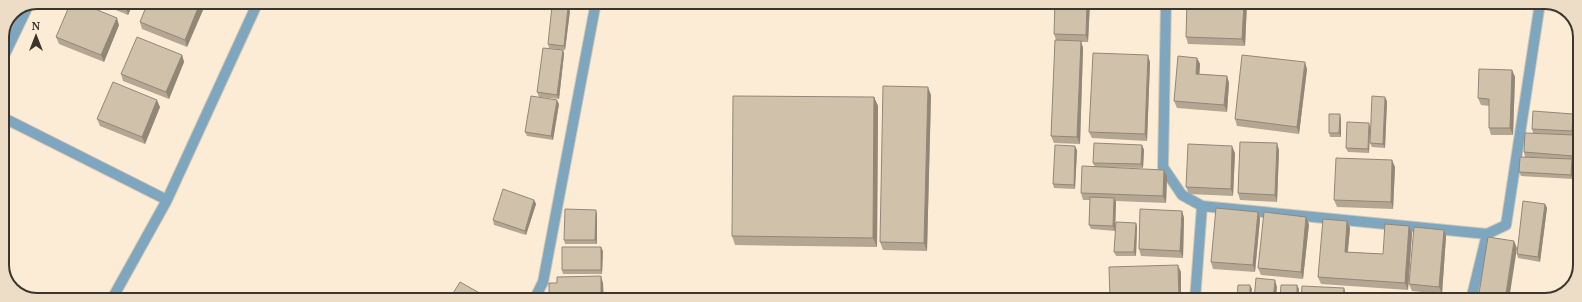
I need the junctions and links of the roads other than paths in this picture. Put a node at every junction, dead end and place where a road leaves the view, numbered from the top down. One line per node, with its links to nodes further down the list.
1 (255, 9): 8 (street)
2 (595, 9): 12 (street)
3 (1166, 9): 9 (street)
4 (1539, 9): 10 (street)
5 (25, 12): 6 (street)
6 (9, 45)
7 (9, 121): 8 (street)
8 (167, 200): 11 (street)
9 (1202, 206): 10 (street); 13 (street)
10 (1487, 234): 14 (street)
11 (115, 293)
12 (538, 293)
13 (1196, 293)
14 (1473, 293)

